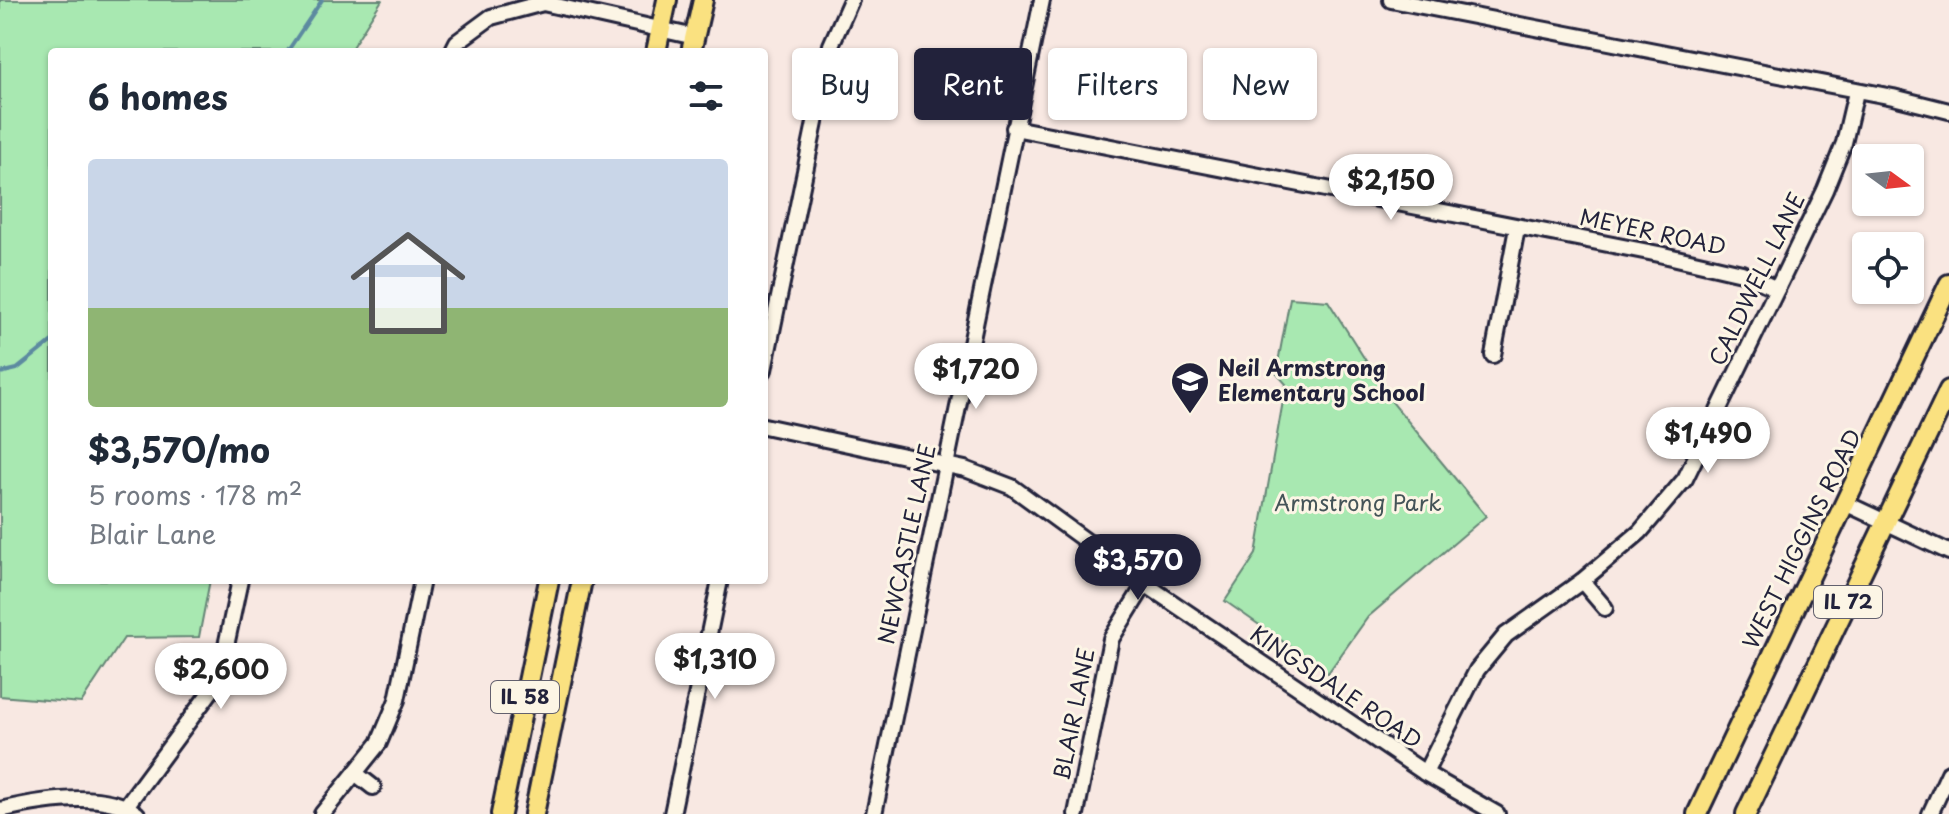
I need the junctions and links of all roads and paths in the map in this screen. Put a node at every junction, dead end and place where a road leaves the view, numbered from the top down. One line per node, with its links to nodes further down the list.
1 (667, 0): 6 (main road)
2 (703, 0): 7 (main road)
3 (851, 0): 16 (street)
4 (1042, 0): 12 (street, NEWCASTLE LANE)
5 (1391, 0): 10 (street)
6 (661, 30): 7 (street); 8 (street); 9 (main road)
7 (693, 44)
8 (454, 48)
9 (657, 48)
10 (1856, 92): 11 (street); 15 (street, CALDWELL LANE)
11 (1949, 111)
12 (1014, 128): 13 (street, MEYER ROAD); 20 (street, NEWCASTLE LANE)
13 (1517, 228): 15 (street, MEYER ROAD); 17 (street)
14 (1949, 284): 21 (main road, WEST HIGGINS ROAD / IL 72)
15 (1777, 289): 24 (street, CALDWELL LANE)
16 (768, 351)
17 (1493, 355)
18 (1949, 390): 22 (main road, IL 72)
19 (768, 427): 20 (street, KINGSDALE ROAD)
20 (945, 464): 30 (street, KINGSDALE ROAD); 42 (street, NEWCASTLE LANE)
21 (1847, 504): 22 (street); 45 (main road, WEST HIGGINS ROAD / IL 72)
22 (1886, 522): 23 (street); 46 (main road, IL 72)
23 (1949, 552)
24 (1582, 581): 31 (street); 33 (street, CALDWELL LANE)
25 (239, 584): 37 (street)
26 (421, 584): 32 (street)
27 (548, 584): 39 (main road, IL 58)
28 (581, 584): 40 (main road, IL 58)
29 (719, 584): 41 (street)
30 (1145, 584): 33 (street, KINGSDALE ROAD); 43 (street, BLAIR LANE)
31 (1605, 608)
32 (355, 773): 35 (street); 38 (street)
33 (1425, 773): 44 (street, KINGSDALE ROAD)
34 (1949, 773): 47 (street)
35 (373, 787)
36 (0, 810): 37 (street)
37 (132, 810)
38 (322, 814)
39 (501, 814)
40 (534, 814)
41 (672, 814)
42 (874, 814)
43 (1076, 814)
44 (1497, 814)
45 (1697, 814)
46 (1746, 814)
47 (1930, 814)

